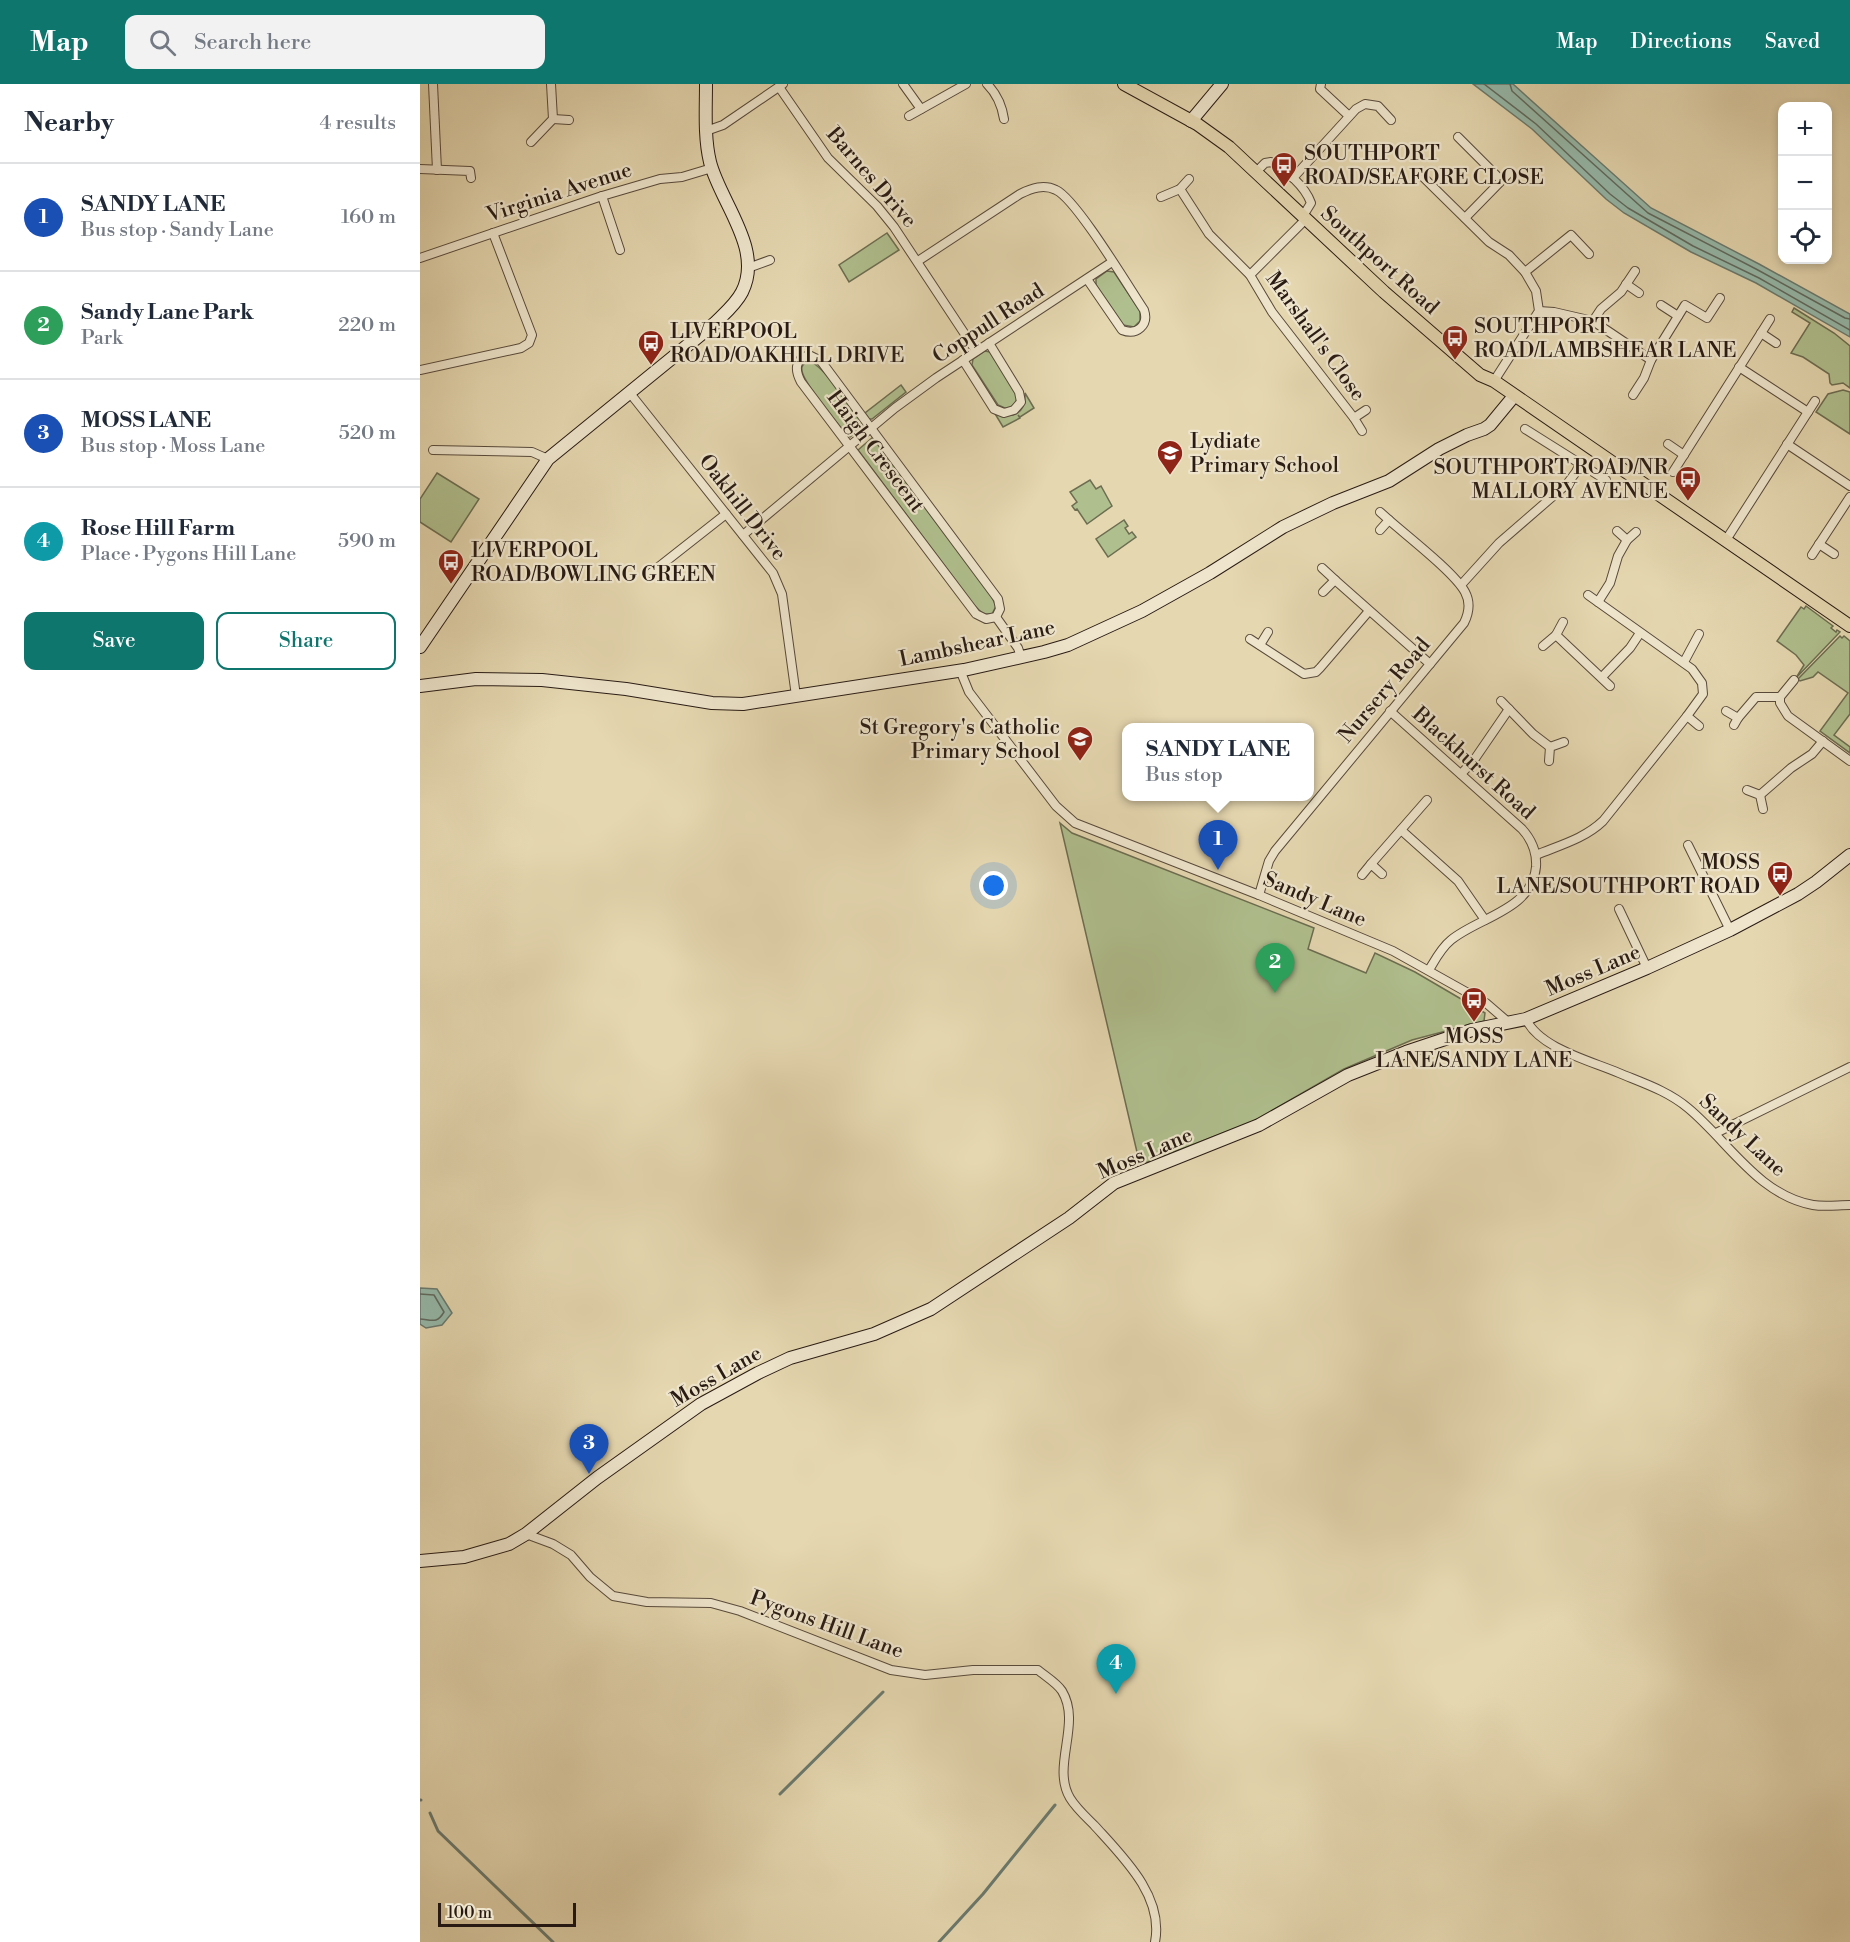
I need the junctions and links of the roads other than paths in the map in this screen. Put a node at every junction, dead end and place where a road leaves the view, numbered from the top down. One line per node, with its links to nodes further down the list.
1 (433, 84): 24 (street)
2 (551, 84): 14 (street)
3 (706, 84): 19 (street)
4 (903, 84): 11 (street)
5 (966, 84): 11 (street)
6 (987, 84): 15 (street)
7 (1124, 84): 18 (main road, Southport Road)
8 (1222, 84): 18 (street)
9 (1321, 84): 13 (street)
10 (781, 85): 19 (street); 42 (street, Barnes Drive)
11 (921, 109): 12 (street)
12 (909, 116)
13 (1349, 116): 17 (street); 28 (street)
14 (553, 119): 16 (street); 21 (street)
15 (1004, 119)
16 (569, 120)
17 (1392, 120)
18 (1191, 121): 25 (main road, Southport Road)
19 (706, 131): 22 (street)
20 (1458, 137): 31 (street)
21 (531, 142)
22 (712, 168): 33 (street, Virginia Avenue); 44 (street)
23 (420, 169): 24 (street)
24 (436, 170): 27 (street)
25 (1256, 172): 28 (street); 35 (main road, Southport Road)
26 (1509, 173): 31 (street)
27 (471, 178)
28 (1293, 178): 35 (street)
29 (1424, 178): 36 (street)
30 (1189, 179): 32 (street)
31 (1501, 180): 36 (street)
32 (1180, 189): 34 (street); 47 (street, Marshall's Close)
33 (602, 196): 37 (street, Virginia Avenue); 38 (street)
34 (1161, 198)
35 (1304, 218): 47 (street, Marshall's Close); 65 (main road, Southport Road)
36 (1466, 218): 46 (street)
37 (493, 233): 40 (street, Virginia Avenue); 64 (street)
38 (620, 250)
39 (1589, 254): 46 (street)
40 (420, 258)
41 (770, 260): 44 (street)
42 (918, 261): 43 (street); 60 (street, Barnes Drive)
43 (1112, 262): 48 (street, Coppull Road); 48 (street)
44 (748, 268): 66 (street)
45 (1635, 271): 49 (street)
46 (1526, 272): 53 (street)
47 (1250, 275): 72 (street, Marshall's Close)
48 (1088, 279): 58 (street, Coppull Road)
49 (1626, 284): 50 (street); 56 (street)
50 (1639, 293)
51 (1720, 298): 54 (street)
52 (1661, 305): 54 (street)
53 (1539, 311): 56 (street); 65 (street)
54 (1678, 316): 62 (street)
55 (1770, 320): 57 (street)
56 (1593, 321): 62 (street)
57 (1761, 333): 59 (street); 63 (street)
58 (989, 343): 60 (street, Coppull Road); 61 (street)
59 (1776, 343)
60 (976, 351): 61 (street, Coppull Road)
61 (963, 360): 73 (street, Coppull Road)
62 (1651, 360): 67 (street)
63 (1740, 367): 71 (street); 80 (street)
64 (420, 370)
65 (1494, 381): 68 (main road, Southport Road)
66 (629, 392): 81 (street); 88 (street, Oakhill Drive)
67 (1633, 395)
68 (1514, 396): 95 (main road, Southport Road); 118 (street, Lambshear Lane)
69 (1815, 401): 71 (street)
70 (1366, 410): 72 (street, Marshall's Close)
71 (1808, 412): 77 (street)
72 (1353, 418): 75 (street, Marshall's Close)
73 (871, 429): 78 (street, Coppull Road); 78 (street, Haigh Crescent); 107 (street, Haigh Crescent)
74 (1525, 429): 82 (street)
75 (1362, 431)
76 (1668, 444): 80 (street)
77 (1787, 444): 85 (street); 95 (street)
78 (850, 446): 93 (street, Coppull Road); 107 (street, Haigh Crescent)
79 (433, 450): 81 (street)
80 (1684, 455): 83 (street)
81 (548, 459): 117 (street)
82 (1580, 464): 84 (street); 102 (street)
83 (1673, 472)
84 (1606, 480)
85 (1850, 486)
86 (1850, 497): 96 (street)
87 (1380, 512): 89 (street)
88 (726, 514): 93 (street, Oakhill Drive); 100 (street)
89 (1389, 520): 90 (street); 102 (street)
90 (1380, 530)
91 (1617, 531): 94 (street)
92 (1636, 532): 94 (street)
93 (742, 535): 126 (street, Oakhill Drive)
94 (1628, 540): 105 (street)
95 (1726, 540): 109 (main road, Southport Road)
96 (1819, 544): 97 (street); 98 (street)
97 (1834, 554)
98 (1812, 555)
99 (1322, 568): 101 (street)
100 (651, 573)
101 (1335, 580): 103 (street); 106 (street)
102 (1461, 585): 120 (street, Nursery Road)
103 (1323, 592)
104 (1588, 595): 105 (street)
105 (1598, 603): 111 (street)
106 (1369, 611): 115 (street); 120 (street)
107 (996, 617): 118 (street, Haigh Crescent)
108 (1563, 622): 113 (street)
109 (1850, 626)
110 (1268, 632): 115 (street)
111 (1640, 633): 119 (street); 122 (street)
112 (1699, 634): 119 (street)
113 (1556, 635): 116 (street); 122 (street)
114 (1250, 639): 115 (street)
115 (1260, 645)
116 (1543, 646)
117 (420, 647)
118 (1021, 657): 121 (street, Lambshear Lane)
119 (1684, 662): 132 (street)
120 (1430, 664): 130 (street, Nursery Road)
121 (960, 670): 126 (street, Lambshear Lane); 151 (street, Sandy Lane)
122 (1602, 678): 125 (street)
123 (1794, 680): 127 (street)
124 (420, 686): 126 (street, Lambshear Lane)
125 (1610, 686)
126 (796, 696)
127 (1780, 697): 131 (street); 134 (street)
128 (1501, 701): 129 (street)
129 (1509, 709): 136 (street); 139 (street)
130 (1390, 711): 139 (street, Blackhurst Road); 151 (street, Nursery Road)
131 (1726, 711)
132 (1687, 716): 133 (street); 146 (street)
133 (1699, 726)
134 (1823, 741): 138 (street); 141 (street)
135 (1564, 742): 136 (street)
136 (1550, 747): 137 (street)
137 (1549, 761)
138 (1850, 761)
139 (1461, 774): 146 (street, Blackhurst Road)
140 (1746, 790): 141 (street)
141 (1760, 795): 143 (street)
142 (1427, 800): 144 (street)
143 (1763, 809)
144 (1401, 830): 148 (street); 153 (street)
145 (1688, 845): 154 (street)
146 (1536, 855): 153 (street)
147 (1850, 855): 154 (street, Moss Lane)
148 (1371, 864): 149 (street); 150 (street)
149 (1382, 874)
150 (1362, 875)
151 (1259, 895): 156 (street, Sandy Lane)
152 (1619, 909): 155 (street)
153 (1485, 920): 156 (street)
154 (1730, 930): 155 (street, Moss Lane)
155 (1647, 969): 157 (street, Moss Lane)
156 (1429, 970): 158 (street, Sandy Lane)
157 (1526, 1018): 158 (street, Moss Lane); 160 (street, Sandy Lane)
158 (1508, 1022): 162 (street, Moss Lane)
159 (1850, 1068): 160 (street)
160 (1716, 1133): 161 (street, Sandy Lane)
161 (1850, 1205)
162 (526, 1534): 163 (street, Moss Lane); 164 (street, Pygons Hill Lane)
163 (420, 1561)
164 (1155, 1942)

